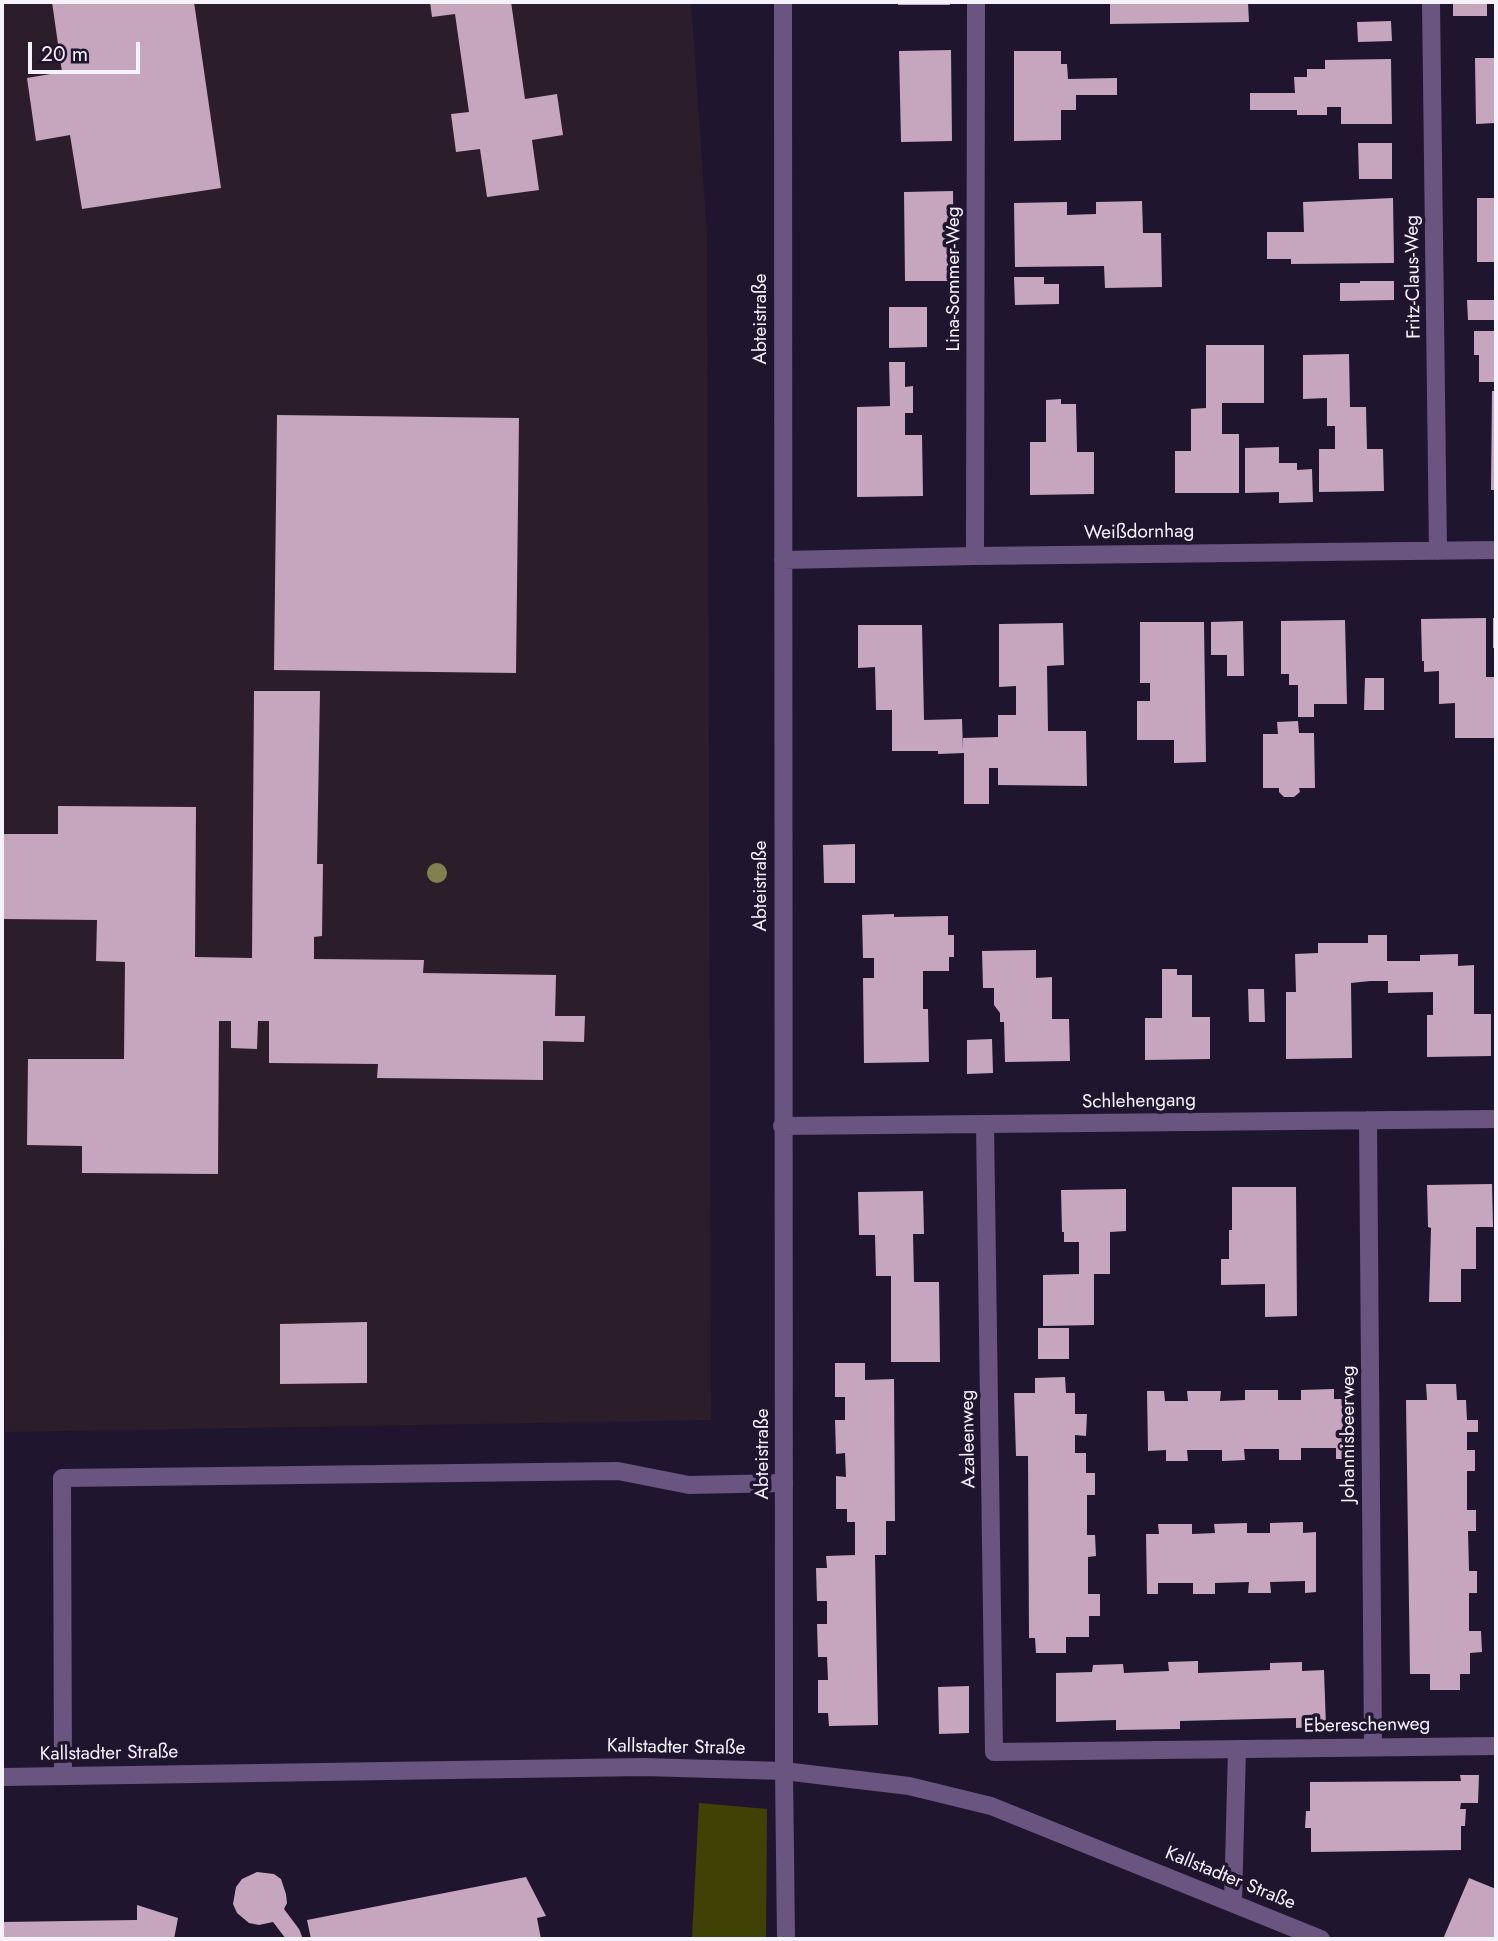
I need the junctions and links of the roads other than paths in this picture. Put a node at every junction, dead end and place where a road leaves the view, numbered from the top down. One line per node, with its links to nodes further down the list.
1 (783, 2): 7 (street, Abteistraße)
2 (976, 2): 6 (street, Lina-Sommer-Weg)
3 (1432, 2): 5 (street, Fritz-Claus-Weg)
4 (1496, 550): 5 (street, Weißdornhag)
5 (1438, 551): 6 (street, Weißdornhag)
6 (975, 556): 7 (street, Weißdornhag)
7 (783, 560): 11 (street, Abteistraße)
8 (1496, 1119): 9 (street, Schlehengang)
9 (1368, 1120): 10 (street, Schlehengang); 14 (street, Johannisbeerweg)
10 (985, 1124): 11 (street, Schlehengang); 16 (street, Azaleenweg)
11 (782, 1126): 12 (street, Abteistraße)
12 (784, 1483): 17 (street, Abteistraße); 18 (street)
13 (1496, 1746): 14 (street, Ebereschenweg)
14 (1373, 1747): 15 (street, Ebereschenweg)
15 (1237, 1749): 16 (street, Ebereschenweg); 20 (street)
16 (994, 1752)
17 (784, 1771): 18 (street, Kallstadter Straße); 20 (street, Kallstadter Straße); 21 (street, Abteistraße)
18 (64, 1776): 19 (street, Kallstadter Straße)
19 (2, 1777)
20 (1233, 1902): 22 (street, Kallstadter Straße)
21 (786, 1939)
22 (1321, 1939)

